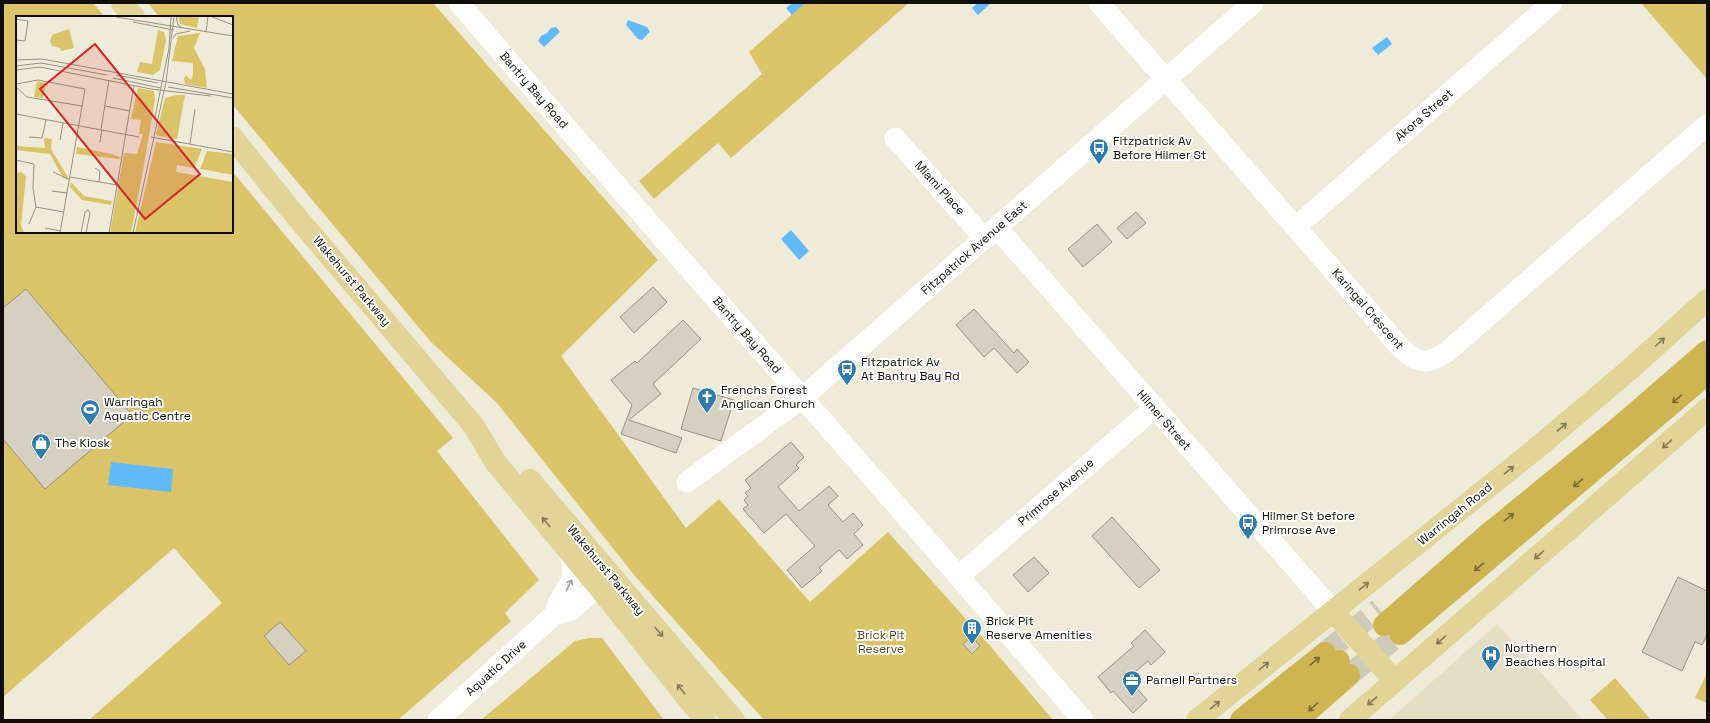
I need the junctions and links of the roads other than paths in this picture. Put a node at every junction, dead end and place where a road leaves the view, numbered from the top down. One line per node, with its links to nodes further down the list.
1 (122, 3): 6 (main road)
2 (459, 3): 16 (street, Bantry Bay Road)
3 (1099, 3): 7 (street, Karingal Crescent)
4 (1253, 3): 7 (street, Fitzpatrick Avenue East)
5 (1552, 3): 11 (street, Akora Street)
6 (133, 16)
7 (1167, 80): 11 (street, Karingal Crescent); 12 (street, Fitzpatrick Avenue East)
8 (1707, 125): 11 (street, Karingal Crescent)
9 (233, 138): 19 (main road, Wakehurst Parkway)
10 (895, 138): 12 (street, Miami Place)
11 (1296, 227)
12 (991, 233): 16 (street, Fitzpatrick Avenue East); 17 (street, Hilmer Street)
13 (1707, 300): 25 (main road, Warringah Road, one-way to 13)
14 (1707, 351): 15 (highway, one-way to 14)
15 (1707, 374)
16 (802, 398): 20 (street, Fitzpatrick Avenue East); 22 (street, Bantry Bay Road)
17 (1154, 408): 22 (street, Primrose Avenue); 25 (street, Hilmer Street)
18 (1707, 409): 27 (main road, one-way to 27)
19 (473, 425): 21 (main road, Wakehurst Parkway, one-way to 19); 23 (main road, Wakehurst Parkway)
20 (687, 482)
21 (571, 552): 23 (main road, Wakehurst Parkway); 24 (street, Aquatic Drive, one-way to 21)
22 (959, 576): 31 (street, Bantry Bay Road)
23 (605, 580): 24 (street, Aquatic Drive); 29 (main road, Wakehurst Parkway, one-way to 23); 30 (main road, Wakehurst Parkway, one-way to 30)
24 (554, 615): 28 (street, Aquatic Drive)
25 (1340, 619): 27 (main road); 32 (main road, Warringah Road, one-way to 25)
26 (1338, 663): 33 (highway, one-way to 26); 34 (highway); 35 (highway, one-way to 35)
27 (1388, 674): 36 (main road, one-way to 36)
28 (438, 720)
29 (705, 720)
30 (734, 720)
31 (1083, 720)
32 (1197, 720)
33 (1241, 720)
34 (1269, 720)
35 (1298, 720)
36 (1350, 720)

